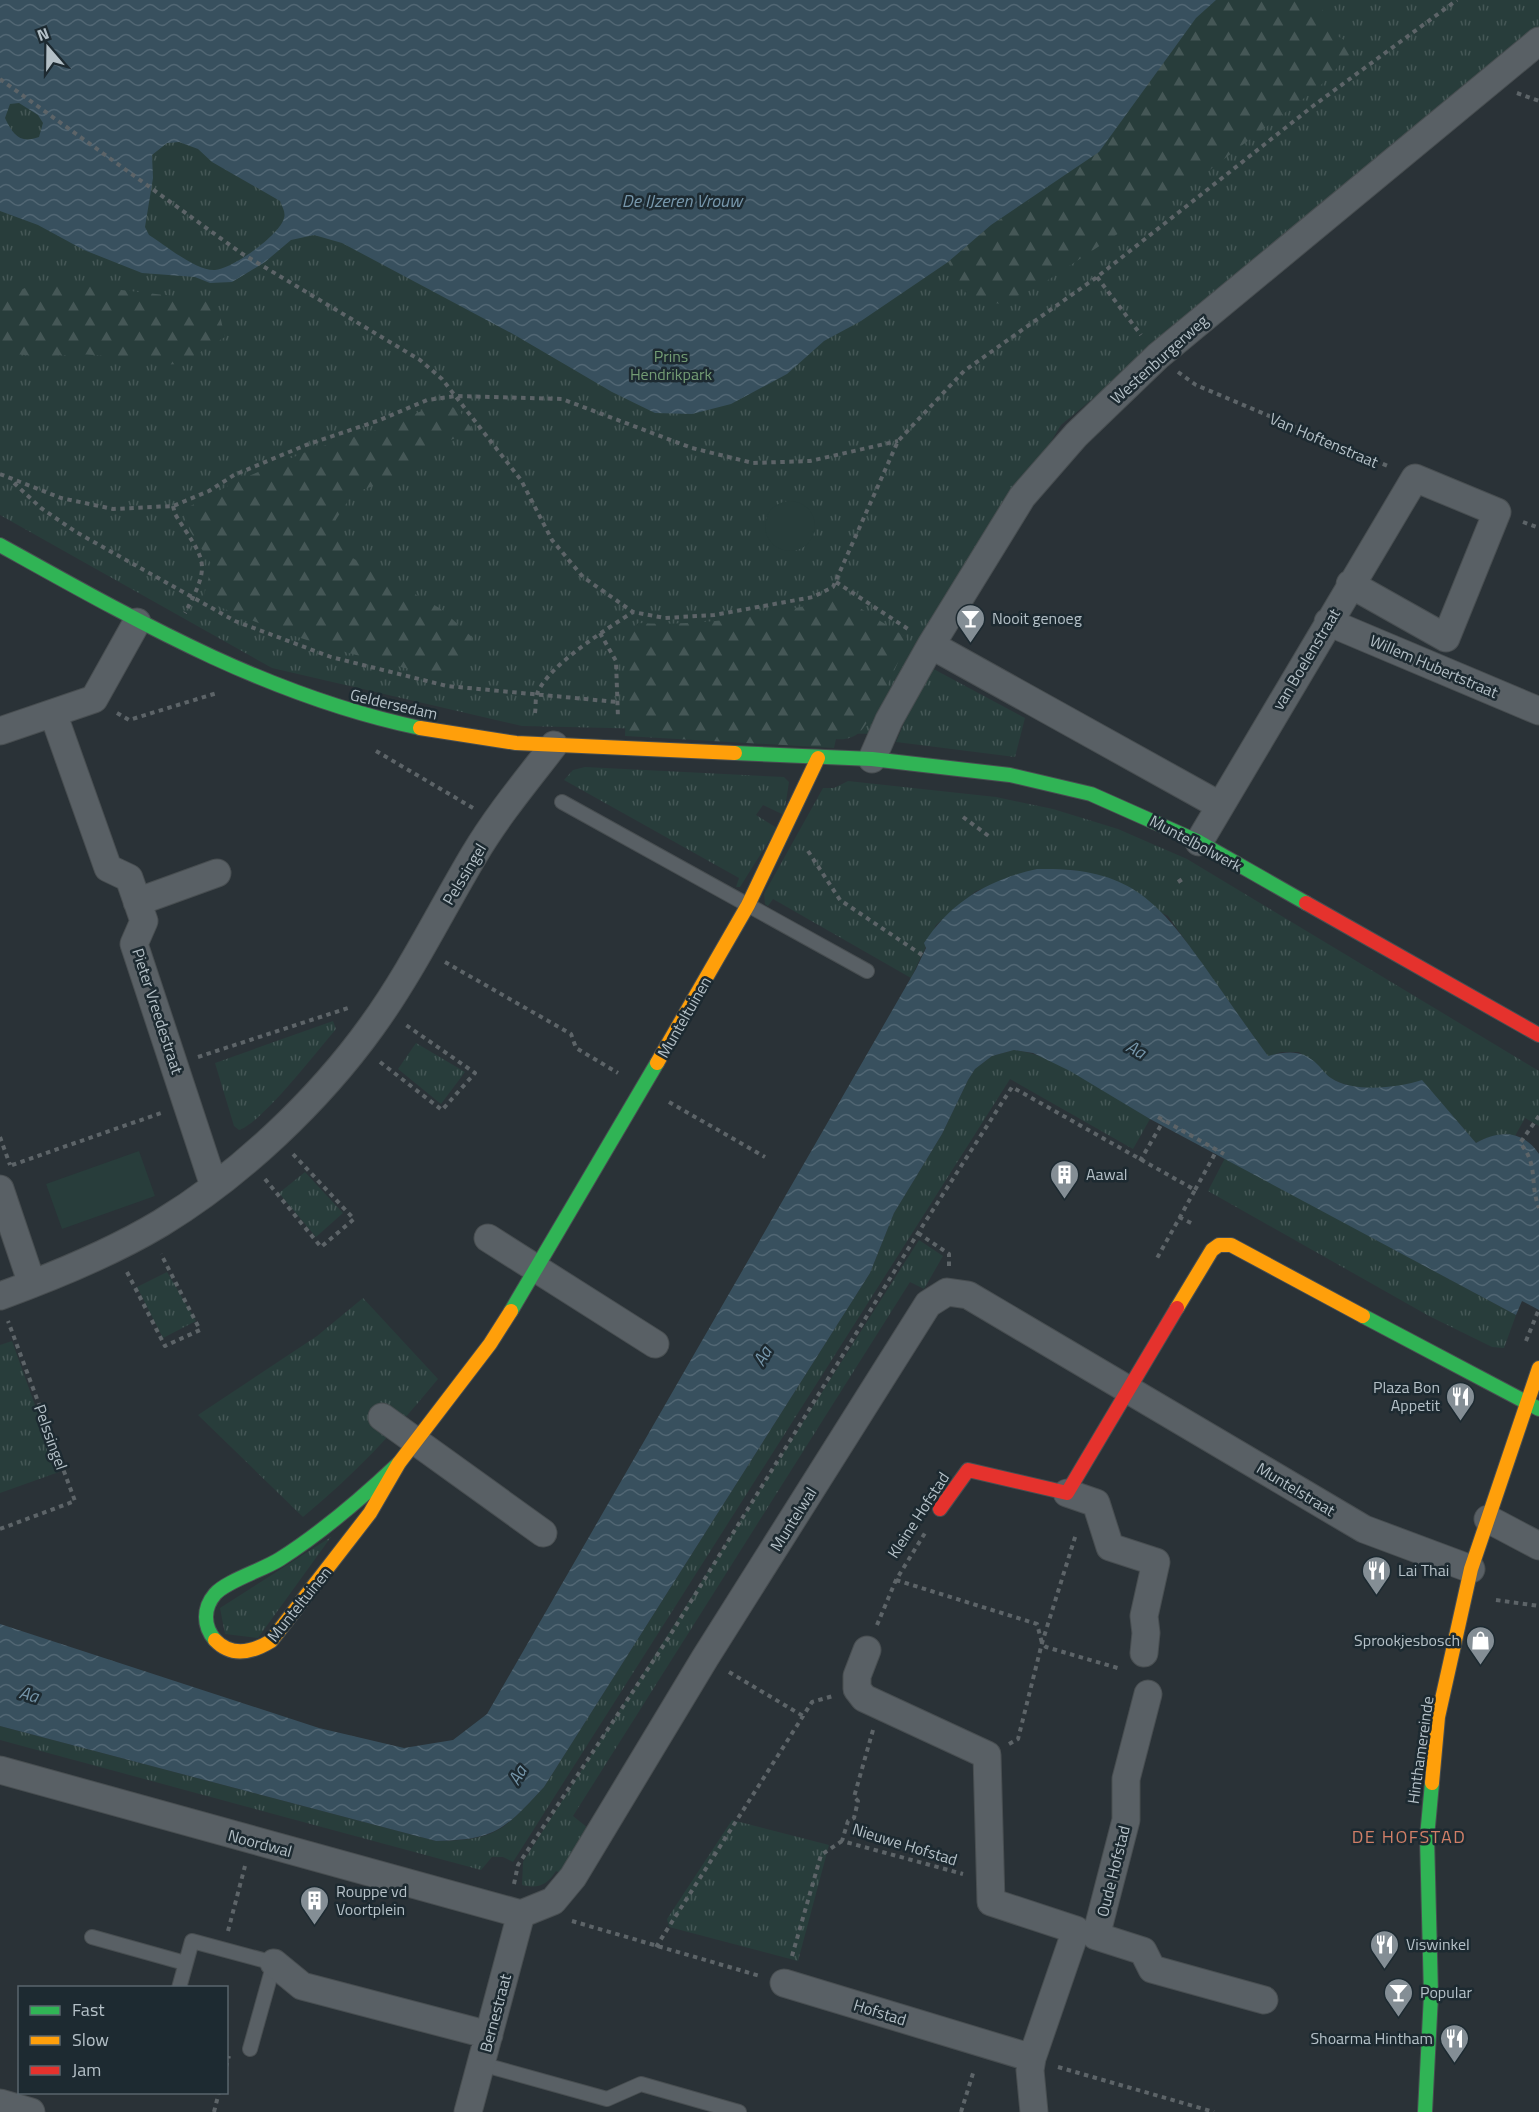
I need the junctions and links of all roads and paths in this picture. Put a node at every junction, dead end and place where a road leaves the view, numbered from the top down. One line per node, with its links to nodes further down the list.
1 (1457, 0): 4 (path)
2 (1539, 41): 5 (street, Westenburgerweg)
3 (0, 79): 6 (path)
4 (1097, 277): 5 (path, Van Hoftenstraat); 7 (path)
5 (1158, 357): 9 (path, Van Hoftenstraat); 22 (street, Westenburgerweg)
6 (456, 396): 7 (path); 11 (path); 16 (path)
7 (898, 441): 13 (path)
8 (0, 474): 10 (path)
9 (1415, 478): 14 (street, van Boelenstraat); 20 (street)
10 (11, 481): 11 (path); 15 (path)
11 (173, 506): 15 (path)
12 (0, 545): 17 (street, Geldersedam)
13 (836, 582): 16 (path); 22 (path)
14 (1350, 584): 18 (street, van Boelenstraat); 20 (street)
15 (194, 598): 21 (path); 25 (path)
16 (633, 612): 19 (path)
17 (137, 622): 21 (street, Geldersedam); 26 (street)
18 (1328, 622): 23 (street, Willem Hubertstraat); 37 (street, van Boelenstraat)
19 (600, 633): 25 (path); 27 (path)
20 (1446, 638): 23 (street)
21 (172, 639): 24 (street, Geldersedam)
22 (931, 645): 35 (street, Westenburgerweg); 37 (street)
23 (1436, 665): 28 (street, Willem Hubertstraat)
24 (235, 669): 26 (path); 31 (street, Geldersedam)
25 (537, 693): 27 (path); 31 (path)
26 (94, 699): 29 (street)
27 (617, 702): 33 (path)
28 (1539, 711)
29 (53, 713): 30 (street); 45 (street, Pieter Vreedestraat)
30 (0, 731)
31 (516, 742): 32 (street, Geldersedam)
32 (554, 745): 33 (street, Geldersedam); 47 (street, Pelssingel)
33 (618, 746): 34 (street, Geldersedam)
34 (818, 758): 35 (street, Muntelbolwerk); 39 (street, Munteltuinen)
35 (872, 759): 41 (street, Muntelbolwerk)
36 (562, 802): 46 (lane)
37 (1219, 805): 41 (street, van Boelenstraat)
38 (963, 817): 40 (path)
39 (789, 823): 46 (street, Munteltuinen); 48 (path)
40 (990, 837)
41 (1198, 842): 51 (street, Muntelbolwerk)
42 (217, 873): 45 (street)
43 (1184, 878): 44 (path)
44 (1178, 882)
45 (137, 902): 53 (street, Pieter Vreedestraat)
46 (748, 905): 49 (lane); 75 (street, Munteltuinen)
47 (420, 948): 50 (street, Pelssingel); 52 (path)
48 (922, 955)
49 (867, 971)
50 (371, 1028): 50 (path); 53 (path); 58 (street, Pelssingel)
51 (1539, 1035)
52 (576, 1048)
53 (175, 1064): 54 (street, Pieter Vreedestraat)
54 (188, 1104): 65 (path); 66 (street, Pieter Vreedestraat)
55 (1539, 1116): 68 (path)
56 (1158, 1117): 57 (path)
57 (1164, 1120): 60 (path); 63 (path)
58 (275, 1136): 62 (street, Pelssingel); 62 (path)
59 (0, 1137): 65 (path)
60 (1217, 1150): 61 (path); 67 (path)
61 (1224, 1154)
62 (248, 1158): 66 (street, Pelssingel)
63 (1140, 1161)
64 (0, 1169): 65 (path)
65 (5, 1177): 76 (street)
66 (214, 1186): 70 (street, Pelssingel)
67 (1195, 1190)
68 (1539, 1208)
69 (1179, 1217): 74 (path)
70 (148, 1230): 73 (street, Pelssingel); 73 (path)
71 (918, 1233): 77 (path)
72 (488, 1238): 75 (street)
73 (114, 1247): 76 (street, Pelssingel)
74 (1156, 1260)
75 (538, 1269): 81 (street); 86 (street, Munteltuinen)
76 (32, 1284): 78 (street, Pelssingel)
77 (947, 1292): 83 (street); 98 (street, Muntelwal)
78 (4, 1307): 91 (path, Pelssingel)
79 (1539, 1309): 80 (path)
80 (1535, 1319)
81 (655, 1344)
82 (1539, 1368): 84 (street, Hinthamereinde)
83 (1129, 1391): 84 (street); 88 (street); 94 (street, Muntelstraat)
84 (1533, 1406): 90 (street, Hinthamereinde)
85 (382, 1417): 86 (street)
86 (416, 1442): 87 (street, Munteltuinen); 92 (street)
87 (399, 1464): 87 (street, Munteltuinen)
88 (1067, 1493): 89 (street, Kleine Hofstad); 96 (path); 99 (street)
89 (940, 1509): 95 (path, Kleine Hofstad)
90 (1488, 1519): 93 (street); 94 (street, Hinthamereinde)
91 (0, 1529)
92 (543, 1533)
93 (1539, 1546)
94 (1471, 1569): 134 (street, Hinthamereinde)
95 (896, 1580): 96 (path); 97 (path, Kleine Hofstad)
96 (1042, 1643): 99 (path); 104 (path)
97 (867, 1650): 100 (street)
98 (705, 1658): 103 (path); 109 (street, Muntelwal)
99 (1134, 1661)
100 (856, 1689): 102 (street); 103 (path)
101 (1148, 1695): 111 (street, Oude Hofstad)
102 (880, 1707): 104 (street); 107 (path, Nieuwe Hofstad)
103 (803, 1716): 113 (path)
104 (987, 1755): 108 (street)
105 (0, 1770): 106 (street, Noordwal)
106 (251, 1841): 110 (street, Noordwal); 114 (path)
107 (842, 1841): 108 (path, Nieuwe Hofstad); 117 (path)
108 (991, 1881): 111 (street)
109 (553, 1901): 110 (street, Muntelwal); 113 (path)
110 (515, 1913): 120 (street, Bernestraat)
111 (1086, 1933): 119 (street, Oude Hofstad); 123 (street)
112 (92, 1937): 115 (lane)
113 (656, 1947): 117 (path)
114 (224, 1949): 115 (lane); 116 (lane)
115 (185, 1963): 118 (lane)
116 (274, 1963): 120 (street); 122 (lane)
117 (784, 1983): 121 (street, Hofstad)
118 (179, 1986)
119 (1264, 2000)
120 (489, 2035): 124 (street, Bernestraat)
121 (982, 2043): 123 (street, Hofstad); 131 (path)
122 (250, 2049)
123 (1032, 2058): 132 (street); 133 (path)
124 (481, 2064): 129 (street, Bernestraat); 130 (lane)
125 (218, 2094): 128 (path)
126 (0, 2103): 127 (street)
127 (31, 2112)
128 (214, 2112)
129 (468, 2112)
130 (739, 2112)
131 (962, 2112)
132 (1034, 2112)
133 (1214, 2112)
134 (1425, 2112)

